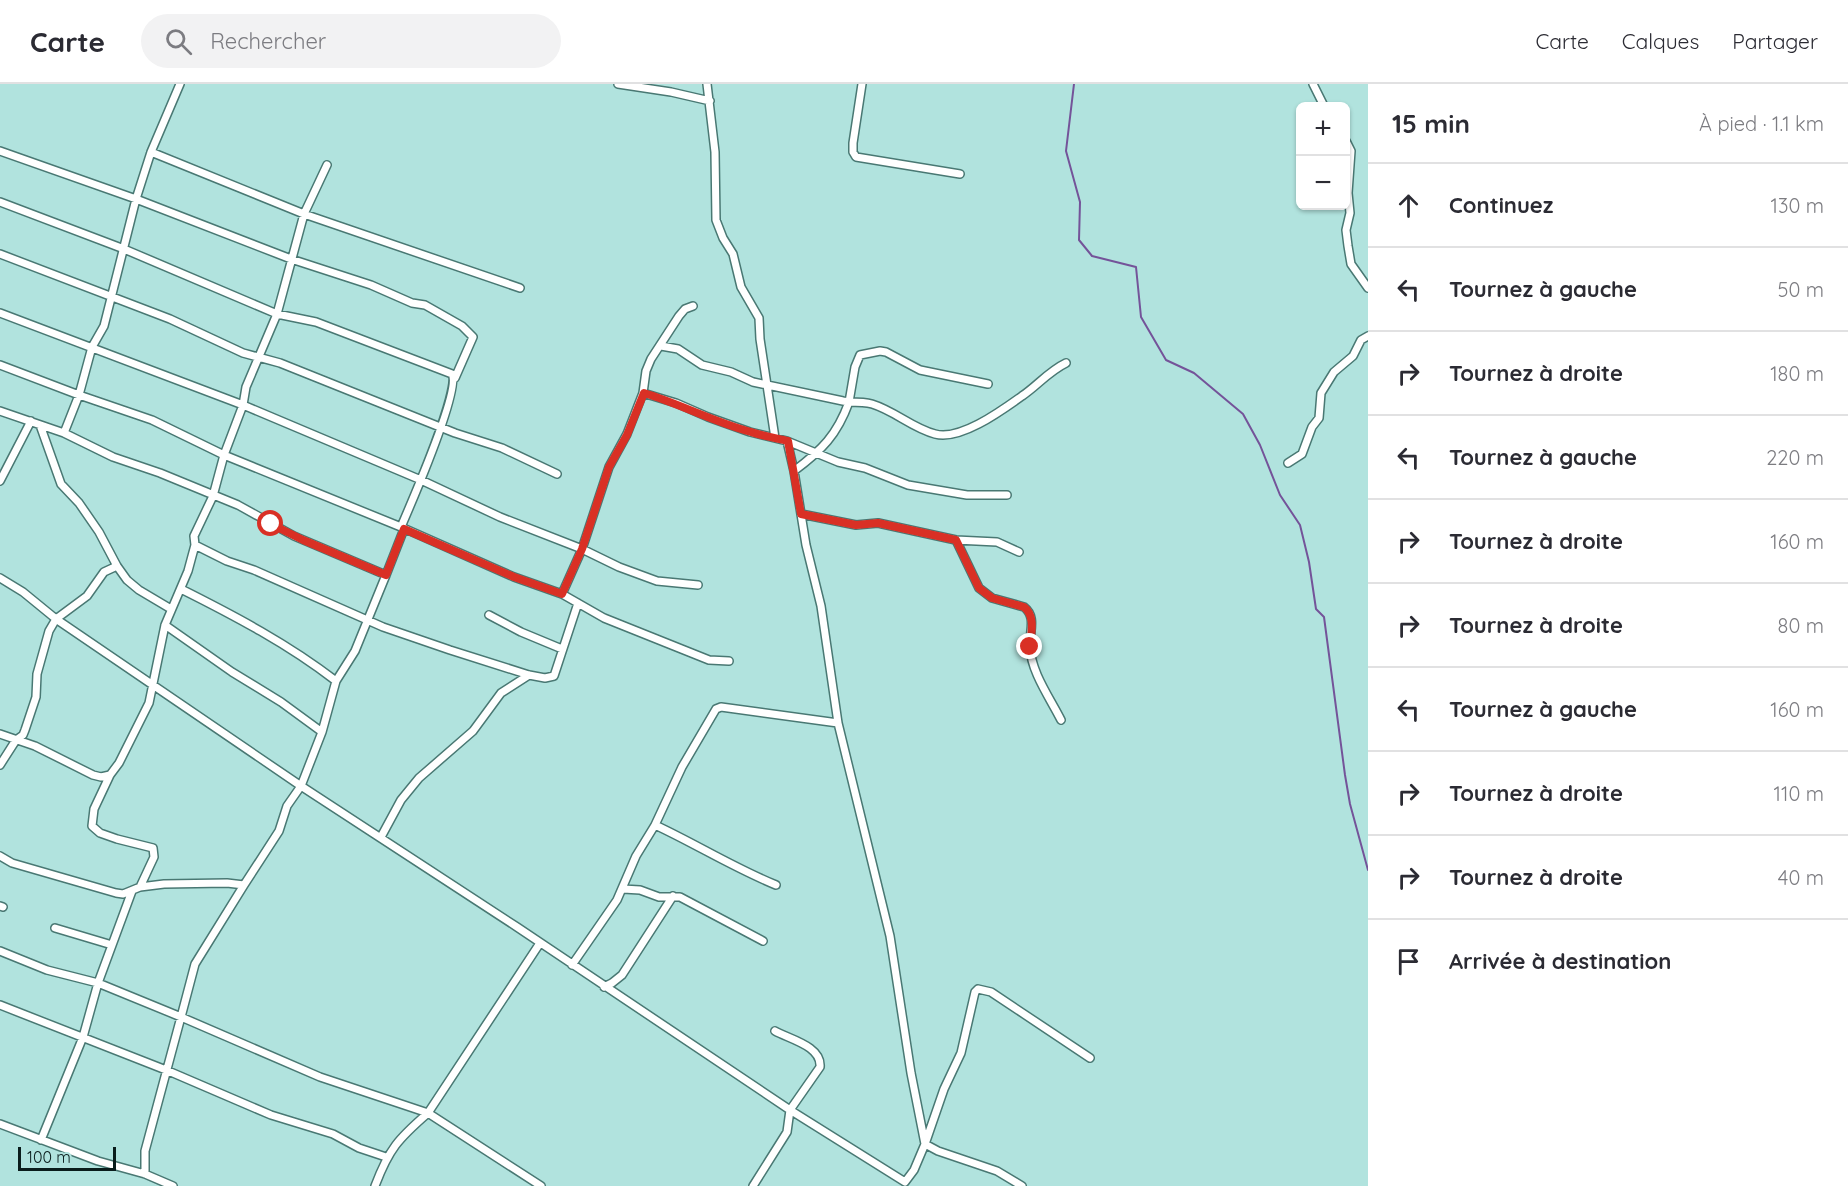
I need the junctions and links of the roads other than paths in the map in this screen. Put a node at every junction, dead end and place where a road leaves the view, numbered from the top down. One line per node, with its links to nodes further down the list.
1 (180, 84): 10 (street)
2 (618, 84): 6 (street)
3 (707, 84): 6 (street)
4 (862, 84): 12 (street)
5 (1313, 84): 7 (street)
6 (710, 101): 33 (street)
7 (1322, 102)
8 (1350, 148): 20 (street)
9 (0, 151): 13 (street)
10 (151, 152): 13 (street); 15 (street)
11 (327, 165): 15 (street)
12 (960, 174)
13 (136, 199): 16 (street); 18 (street)
14 (0, 202): 16 (street)
15 (304, 214): 18 (street); 19 (street)
16 (124, 249): 21 (street); 24 (street)
17 (0, 254): 21 (street)
18 (291, 259): 24 (street); 31 (street)
19 (520, 288)
20 (1368, 288)
21 (110, 297): 27 (street); 28 (street)
22 (693, 306): 26 (street)
23 (0, 313): 27 (street)
24 (277, 314): 28 (street); 31 (street)
25 (1368, 336): 47 (street)
26 (661, 346): 33 (street); 34 (street)
27 (92, 347): 35 (street); 37 (street)
28 (257, 358): 37 (street); 41 (street)
29 (1066, 363): 36 (street)
30 (0, 365): 35 (street)
31 (455, 378): 41 (street)
32 (988, 384): 36 (street)
33 (768, 385): 36 (street); 43 (street)
34 (644, 393): 43 (street); 58 (street)
35 (80, 395): 42 (street); 46 (street)
36 (849, 402): 45 (street)
37 (243, 405): 46 (street); 50 (street)
38 (0, 411): 39 (street)
39 (31, 420): 40 (street); 51 (street)
40 (40, 425): 42 (street); 60 (street)
41 (440, 426): 49 (street); 50 (street)
42 (64, 433): 53 (street)
43 (775, 438): 44 (street)
44 (788, 441): 45 (street); 48 (street)
45 (817, 453): 48 (street); 52 (street)
46 (224, 455): 53 (street); 55 (street)
47 (1288, 463)
48 (794, 471): 54 (street)
49 (558, 474)
50 (421, 480): 55 (street); 58 (street)
51 (0, 481)
52 (1007, 495)
53 (213, 496): 57 (street); 61 (street)
54 (801, 514): 56 (street); 78 (street)
55 (402, 528): 61 (street); 65 (street)
56 (956, 540): 59 (street); 77 (street)
57 (195, 545): 64 (street); 70 (street)
58 (582, 549): 63 (street); 65 (street)
59 (1019, 552)
60 (117, 566): 67 (street); 69 (street)
61 (386, 575): 70 (street)
62 (0, 578): 69 (street)
63 (698, 585)
64 (181, 589): 67 (street); 75 (street)
65 (562, 594): 66 (street)
66 (578, 603): 72 (street); 73 (street)
67 (171, 609): 71 (street)
68 (489, 615): 72 (street)
69 (56, 619): 76 (street); 81 (street)
70 (367, 619): 74 (street); 75 (street)
71 (165, 625): 76 (street); 79 (street)
72 (562, 650): 74 (street)
73 (729, 661)
74 (530, 675): 86 (street)
75 (336, 681): 79 (street)
76 (154, 685): 83 (street); 84 (street)
77 (1062, 720)
78 (838, 723): 85 (street); 112 (street)
79 (322, 732): 84 (street)
80 (0, 734): 81 (street)
81 (15, 740): 82 (street); 83 (street)
82 (0, 765)
83 (110, 775): 90 (street)
84 (301, 786): 86 (street); 88 (street)
85 (655, 825): 89 (street); 91 (street)
86 (381, 837): 96 (street)
87 (0, 856): 92 (street)
88 (244, 885): 90 (street); 103 (street)
89 (776, 885)
90 (140, 887): 92 (street)
91 (623, 888): 93 (street); 99 (street)
92 (132, 891): 97 (street)
93 (673, 896): 95 (street); 101 (street)
94 (56, 928): 97 (street)
95 (763, 941)
96 (540, 943): 99 (street); 109 (street)
97 (112, 945): 100 (street)
98 (0, 951): 100 (street)
99 (572, 965): 101 (street)
100 (99, 983): 103 (street); 105 (street)
101 (604, 987): 108 (street)
102 (0, 1005): 105 (street)
103 (181, 1017): 107 (street); 109 (street)
104 (775, 1031): 108 (street)
105 (83, 1037): 107 (street); 111 (street)
106 (1090, 1058): 112 (street)
107 (166, 1070): 113 (street); 114 (street)
108 (790, 1110): 115 (street); 119 (street)
109 (428, 1113): 113 (street); 118 (street)
110 (0, 1125): 111 (street)
111 (41, 1140): 114 (street)
112 (926, 1144): 115 (street); 120 (street)
113 (386, 1157): 117 (street)
114 (145, 1174): 116 (street)
115 (906, 1185)
116 (173, 1186)
117 (375, 1186)
118 (541, 1186)
119 (753, 1186)
120 (1023, 1186)

